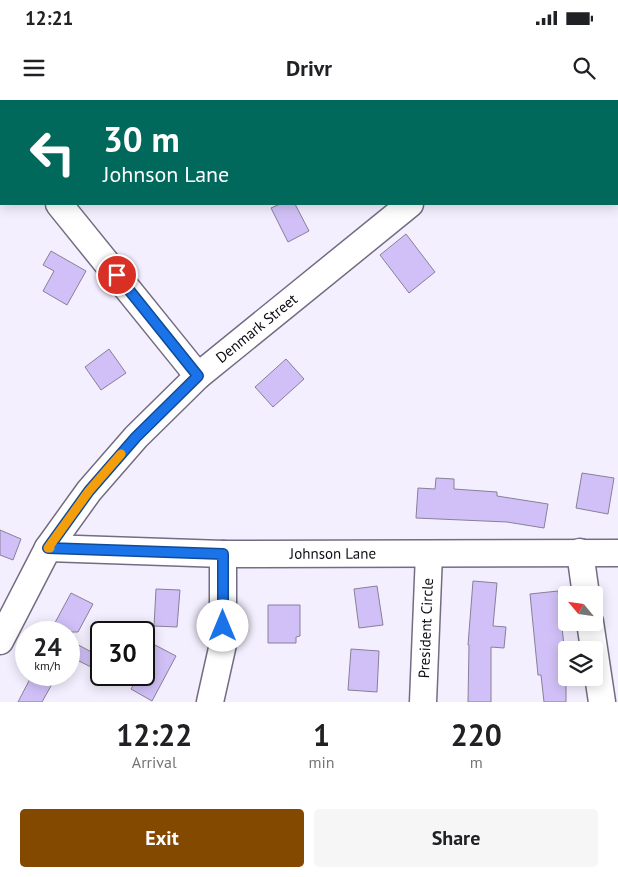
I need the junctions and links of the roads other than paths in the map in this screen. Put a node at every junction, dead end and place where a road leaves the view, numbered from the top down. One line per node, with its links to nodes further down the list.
1 (60, 205): 3 (street)
2 (409, 205): 3 (street, Denmark Street)
3 (198, 376): 4 (street, Denmark Street)
4 (48, 548): 7 (street, Johnson Lane); 11 (street, Denmark Street)
5 (580, 552): 6 (street, Johnson Lane); 8 (street, Johnson Lane); 9 (street)
6 (618, 553)
7 (223, 554): 8 (street, Johnson Lane); 12 (street)
8 (429, 554): 13 (street, President Circle)
9 (585, 586)
10 (591, 631): 14 (street)
11 (0, 641)
12 (210, 702)
13 (423, 702)
14 (602, 702)

